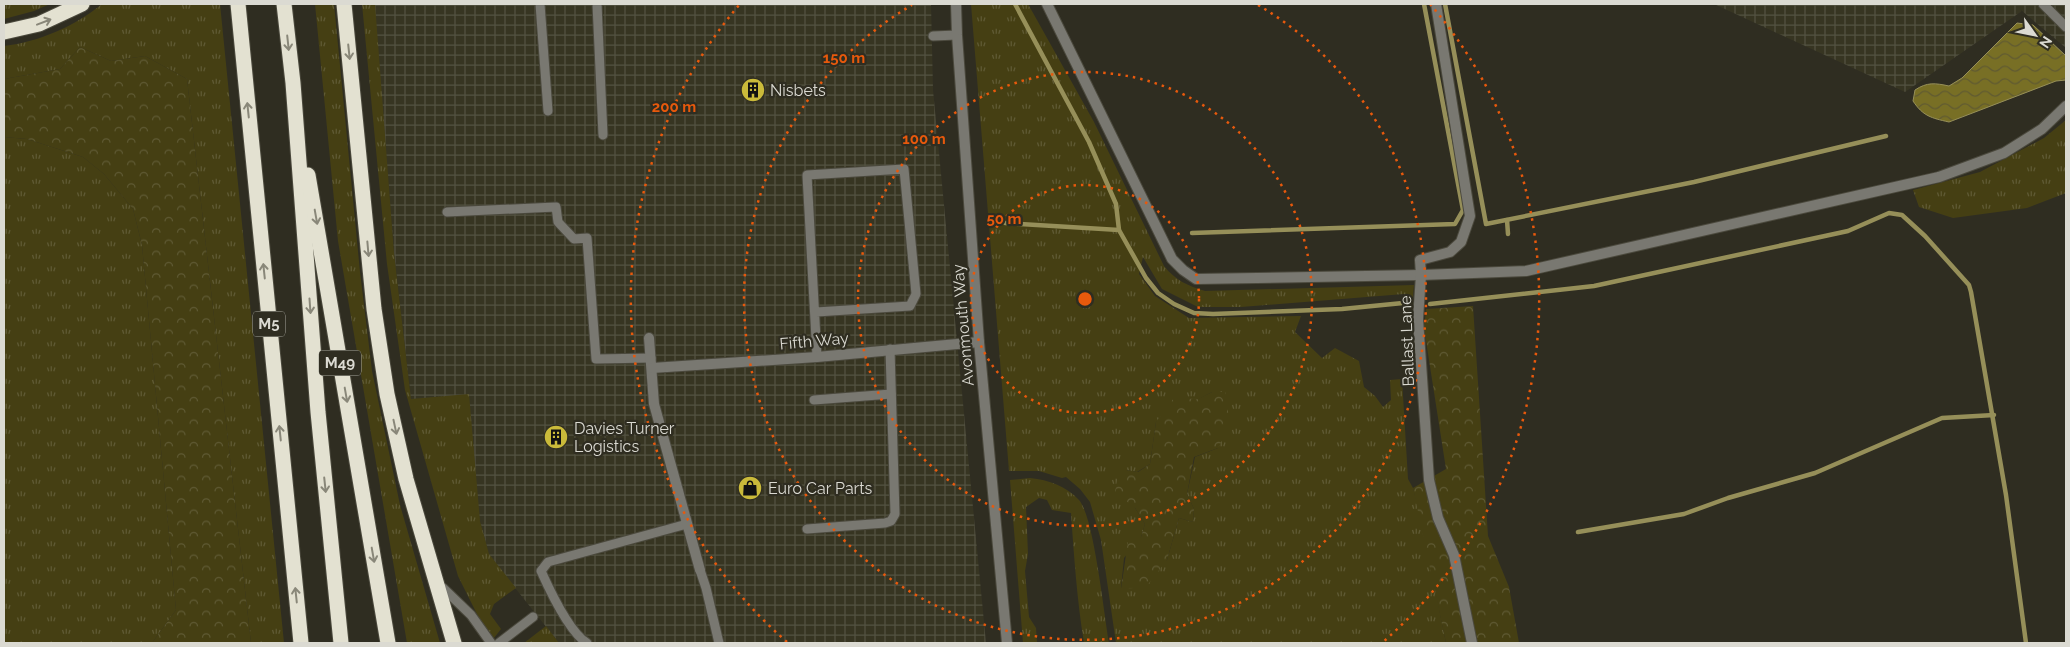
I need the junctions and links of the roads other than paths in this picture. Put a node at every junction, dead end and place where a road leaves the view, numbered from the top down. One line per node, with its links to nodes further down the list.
1 (82, 4): 12 (highway, one-way to 1)
2 (238, 4): 35 (highway, M5, one-way to 2)
3 (284, 4): 15 (highway, one-way to 15)
4 (344, 4): 31 (highway, one-way to 31)
5 (540, 4): 17 (lane)
6 (598, 4): 18 (lane)
7 (956, 4): 13 (street, Avonmouth Way)
8 (1047, 4): 20 (street)
9 (1436, 4): 20 (street, Ballast Lane)
10 (2043, 4): 11 (lane)
11 (2066, 27)
12 (4, 32)
13 (956, 35): 14 (lane); 23 (street, Avonmouth Way)
14 (933, 36)
15 (293, 83): 36 (highway, one-way to 36); 37 (highway, M49, one-way to 37)
16 (2066, 106): 20 (street)
17 (548, 111)
18 (603, 135)
19 (447, 212): 26 (lane)
20 (1421, 275): 45 (street, Ballast Lane)
21 (816, 312): 21 (lane); 25 (lane)
22 (649, 338): 26 (street)
23 (979, 342): 24 (street, Fifth Way); 44 (street, Avonmouth Way)
24 (890, 349): 25 (street, Fifth Way); 27 (lane)
25 (817, 357): 26 (street, Fifth Way)
26 (652, 363): 29 (street)
27 (891, 394): 28 (lane); 30 (lane)
28 (814, 400)
29 (688, 524): 32 (street); 42 (lane)
30 (807, 529)
31 (428, 559): 33 (highway); 38 (highway)
32 (700, 570): 43 (lane)
33 (443, 588): 39 (highway); 40 (lane)
34 (533, 617): 41 (lane)
35 (301, 643)
36 (341, 643)
37 (388, 643)
38 (454, 643)
39 (464, 643)
40 (491, 643)
41 (499, 643)
42 (587, 643)
43 (719, 643)
44 (1007, 643)
45 (1472, 643)

